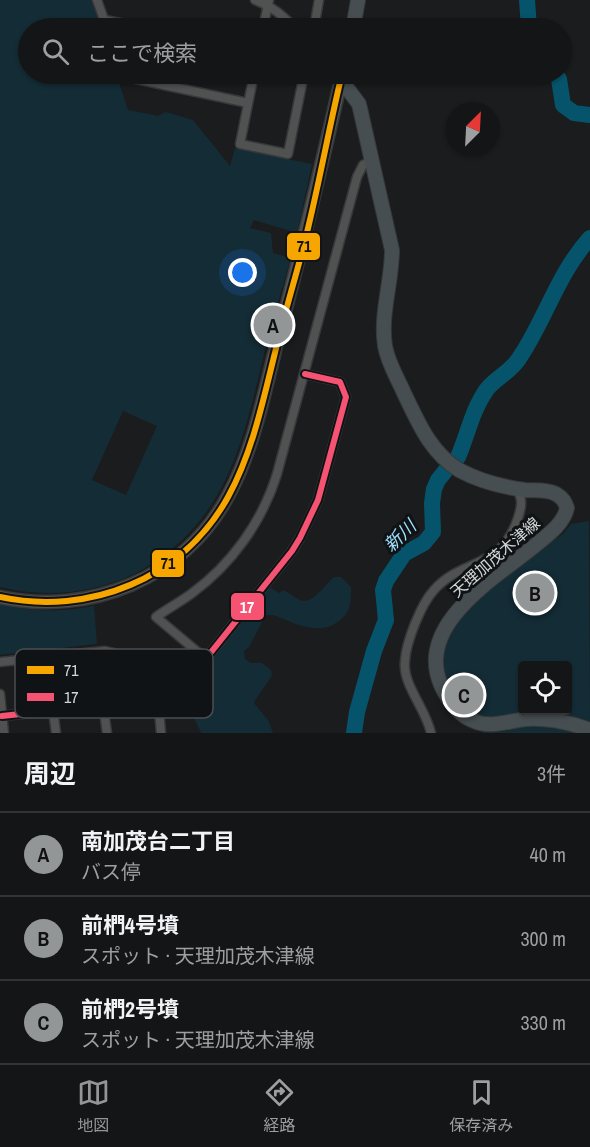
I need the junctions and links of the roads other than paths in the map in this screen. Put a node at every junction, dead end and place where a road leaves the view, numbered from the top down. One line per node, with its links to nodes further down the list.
1 (97, 0): 6 (street)
2 (255, 0): 5 (street)
3 (319, 0): 9 (street)
4 (358, 0): 10 (main road)
5 (269, 2): 7 (street); 8 (street)
6 (104, 18)
7 (265, 18)
8 (285, 18)
9 (316, 18)
10 (355, 18)
11 (159, 84): 16 (street)
12 (252, 84): 16 (street)
13 (302, 84): 16 (street)
14 (338, 84): 20 (street)
15 (345, 84): 17 (main road, 天理加茂木津線)
16 (248, 103)
17 (372, 160): 18 (street); 19 (main road, 天理加茂木津線)
18 (304, 374): 21 (street); 22 (street)
19 (516, 488): 31 (main road, 天理加茂木津線); 36 (street)
20 (0, 597)
21 (194, 649)
22 (213, 650)
23 (15, 660): 24 (street)
24 (0, 662)
25 (0, 694): 27 (street)
26 (15, 714): 27 (street)
27 (2, 716): 32 (street)
28 (54, 718): 33 (street)
29 (105, 718): 34 (street)
30 (160, 718): 35 (street)
31 (590, 730)
32 (4, 733)
33 (56, 733)
34 (107, 733)
35 (161, 733)
36 (431, 733)

